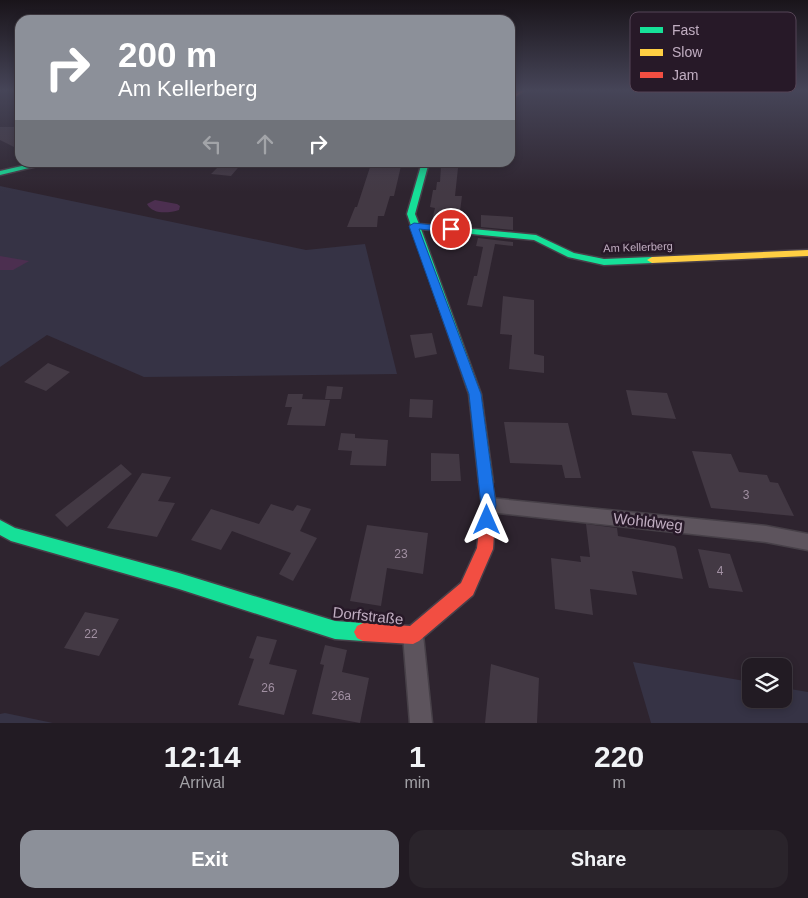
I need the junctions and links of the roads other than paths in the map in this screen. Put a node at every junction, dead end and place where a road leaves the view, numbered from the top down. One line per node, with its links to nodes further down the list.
1 (23, 167): 3 (street)
2 (425, 167): 4 (street, Dorfstraße)
3 (1, 171)
4 (414, 226): 5 (street, Am Kellerberg); 6 (street, Dorfstraße)
5 (808, 252)
6 (488, 505): 8 (street, Wohldweg); 9 (street, Dorfstraße)
7 (0, 527): 9 (street, Dorfstraße)
8 (808, 542)
9 (413, 635): 10 (street)
10 (421, 723)

